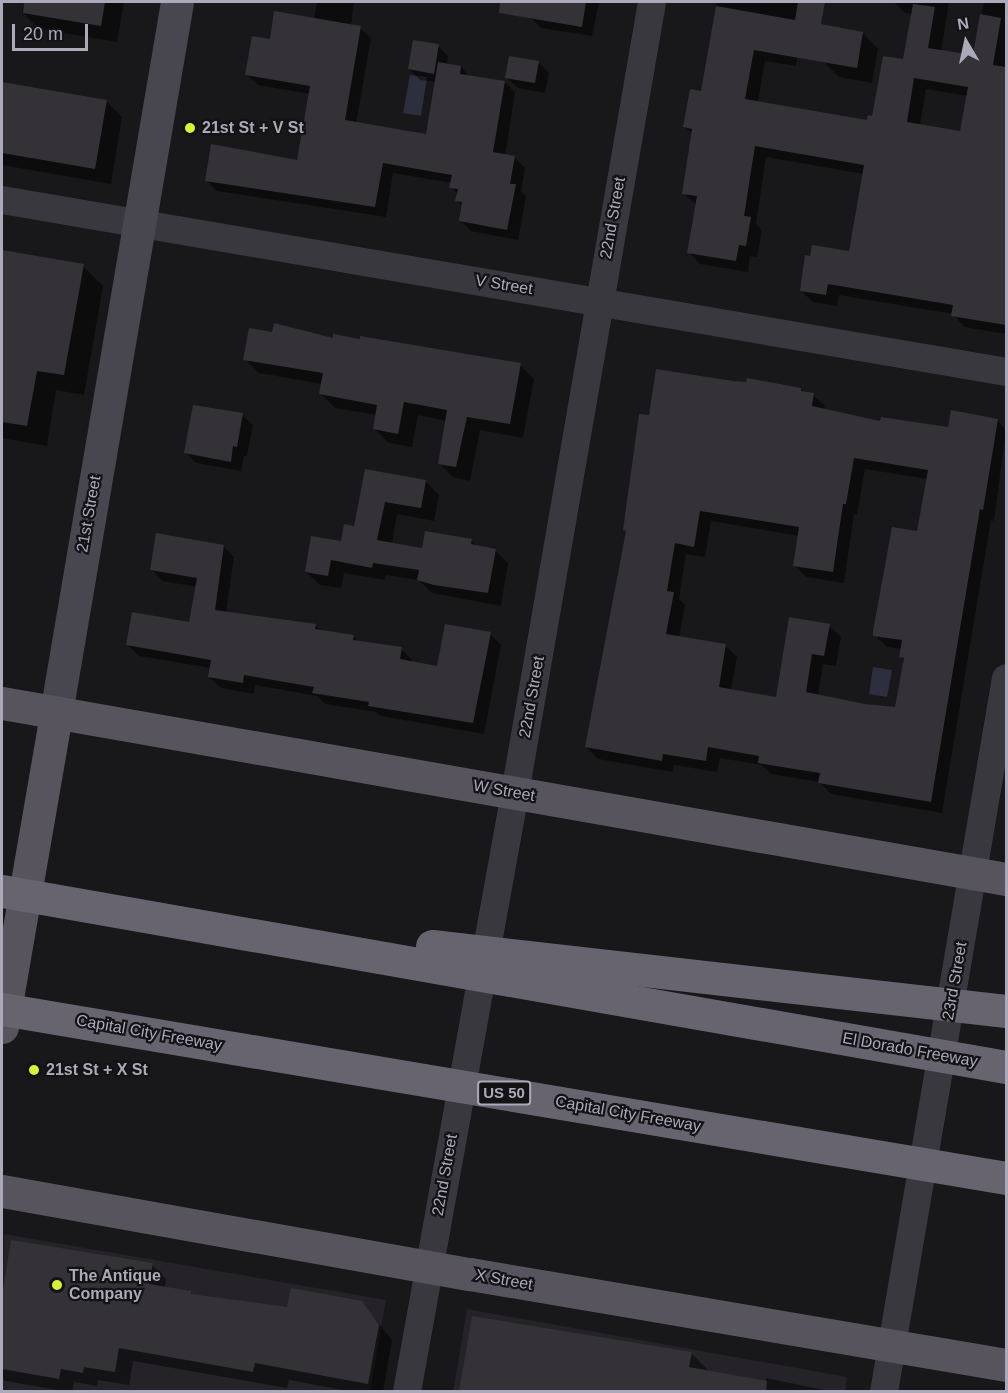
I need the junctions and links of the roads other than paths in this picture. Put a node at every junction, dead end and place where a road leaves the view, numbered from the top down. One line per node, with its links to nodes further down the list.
1 (177, 2): 4 (main road, 21st Street)
2 (652, 2): 5 (street, 22nd Street)
3 (2, 200): 4 (street, V Street)
4 (139, 224): 5 (street, V Street); 9 (main road, 21st Street)
5 (599, 301): 6 (street, V Street); 10 (street, 22nd Street)
6 (1006, 372)
7 (1006, 678): 11 (street, 23rd Street)
8 (2, 704): 9 (main road, W Street)
9 (56, 712): 10 (main road, W Street); 17 (main road, 21st Street)
10 (515, 793): 11 (main road, W Street); 23 (street, 22nd Street)
11 (973, 873): 12 (main road, W Street); 24 (street, 23rd Street)
12 (1006, 879)
13 (2, 891): 14 (highway, bridge)
14 (84, 906): 16 (highway, bridge); 18 (highway, bridge)
15 (2, 1009): 21 (highway, Capital City Freeway / US 50, bridge)
16 (1006, 1011)
17 (2, 1027)
18 (813, 1033): 19 (highway, bridge); 20 (highway, El Dorado Freeway, bridge)
19 (1006, 1058)
20 (1006, 1067)
21 (1006, 1178)
22 (2, 1191): 23 (main road, X Street)
23 (429, 1267): 24 (main road, X Street); 26 (street, 22nd Street)
24 (892, 1346): 25 (main road, X Street); 27 (street, 23rd Street)
25 (1006, 1365)
26 (407, 1392)
27 (884, 1392)

